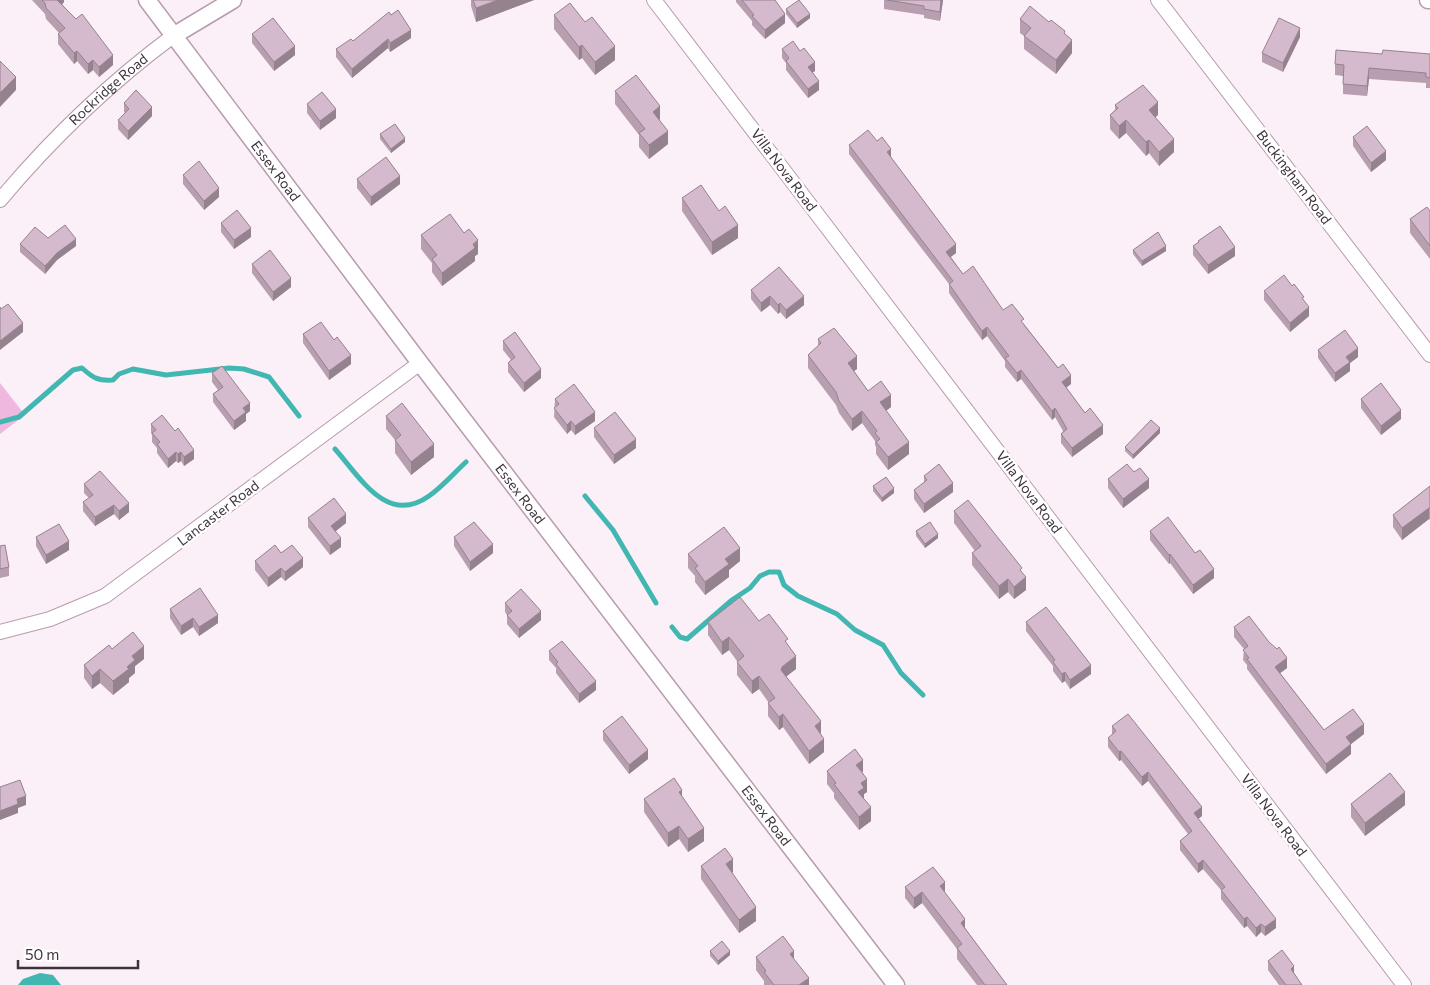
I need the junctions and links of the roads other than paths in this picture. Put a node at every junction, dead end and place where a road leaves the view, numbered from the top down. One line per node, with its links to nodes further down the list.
1 (148, 0): 5 (street, Essex Road)
2 (233, 0): 5 (street, Rockridge Road)
3 (654, 0): 11 (street, Villa Nova Road)
4 (1158, 0): 7 (street, Buckingham Road)
5 (173, 36): 6 (street, Rockridge Road); 8 (street, Essex Road)
6 (0, 200)
7 (1430, 355)
8 (420, 362): 9 (street, Lancaster Road); 10 (street, Essex Road)
9 (0, 632)
10 (896, 985)
11 (1404, 985)

